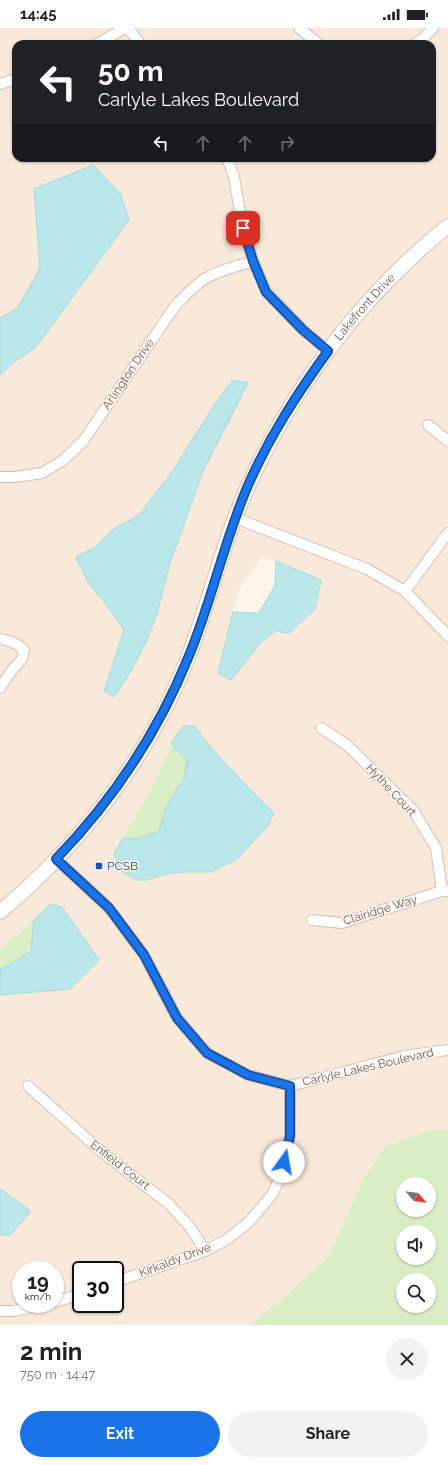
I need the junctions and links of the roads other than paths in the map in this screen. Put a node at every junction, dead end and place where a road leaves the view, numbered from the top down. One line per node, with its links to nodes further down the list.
1 (127, 28): 4 (street); 5 (street)
2 (299, 28): 6 (street)
3 (433, 28): 7 (street)
4 (104, 40)
5 (137, 40)
6 (314, 40)
7 (421, 40)
8 (12, 80): 9 (street)
9 (0, 84)
10 (228, 162): 12 (street)
11 (448, 226): 13 (street, Lakefront Drive)
12 (253, 261): 13 (street); 16 (street, Arlington Drive)
13 (328, 351): 17 (street, Lakefront Drive)
14 (428, 425): 15 (street)
15 (448, 441)
16 (0, 477)
17 (235, 518): 19 (street); 24 (street, Lakefront Drive)
18 (448, 533): 19 (street)
19 (405, 591): 20 (street)
20 (448, 636)
21 (0, 639): 22 (street)
22 (0, 688)
23 (321, 728): 25 (street, Hythe Court)
24 (56, 859): 26 (street, Lakefront Drive); 30 (street, Carlyle Lakes Boulevard)
25 (445, 891): 27 (street, Clairidge Way)
26 (0, 912)
27 (312, 920)
28 (448, 1050): 30 (street, Carlyle Lakes Boulevard)
29 (28, 1086): 31 (street, Enfield Court)
30 (290, 1086): 31 (street, Kirkaldy Drive)
31 (205, 1251): 32 (street, Kirkaldy Drive)
32 (124, 1279)
33 (0, 1311): 34 (street)
34 (12, 1311)

